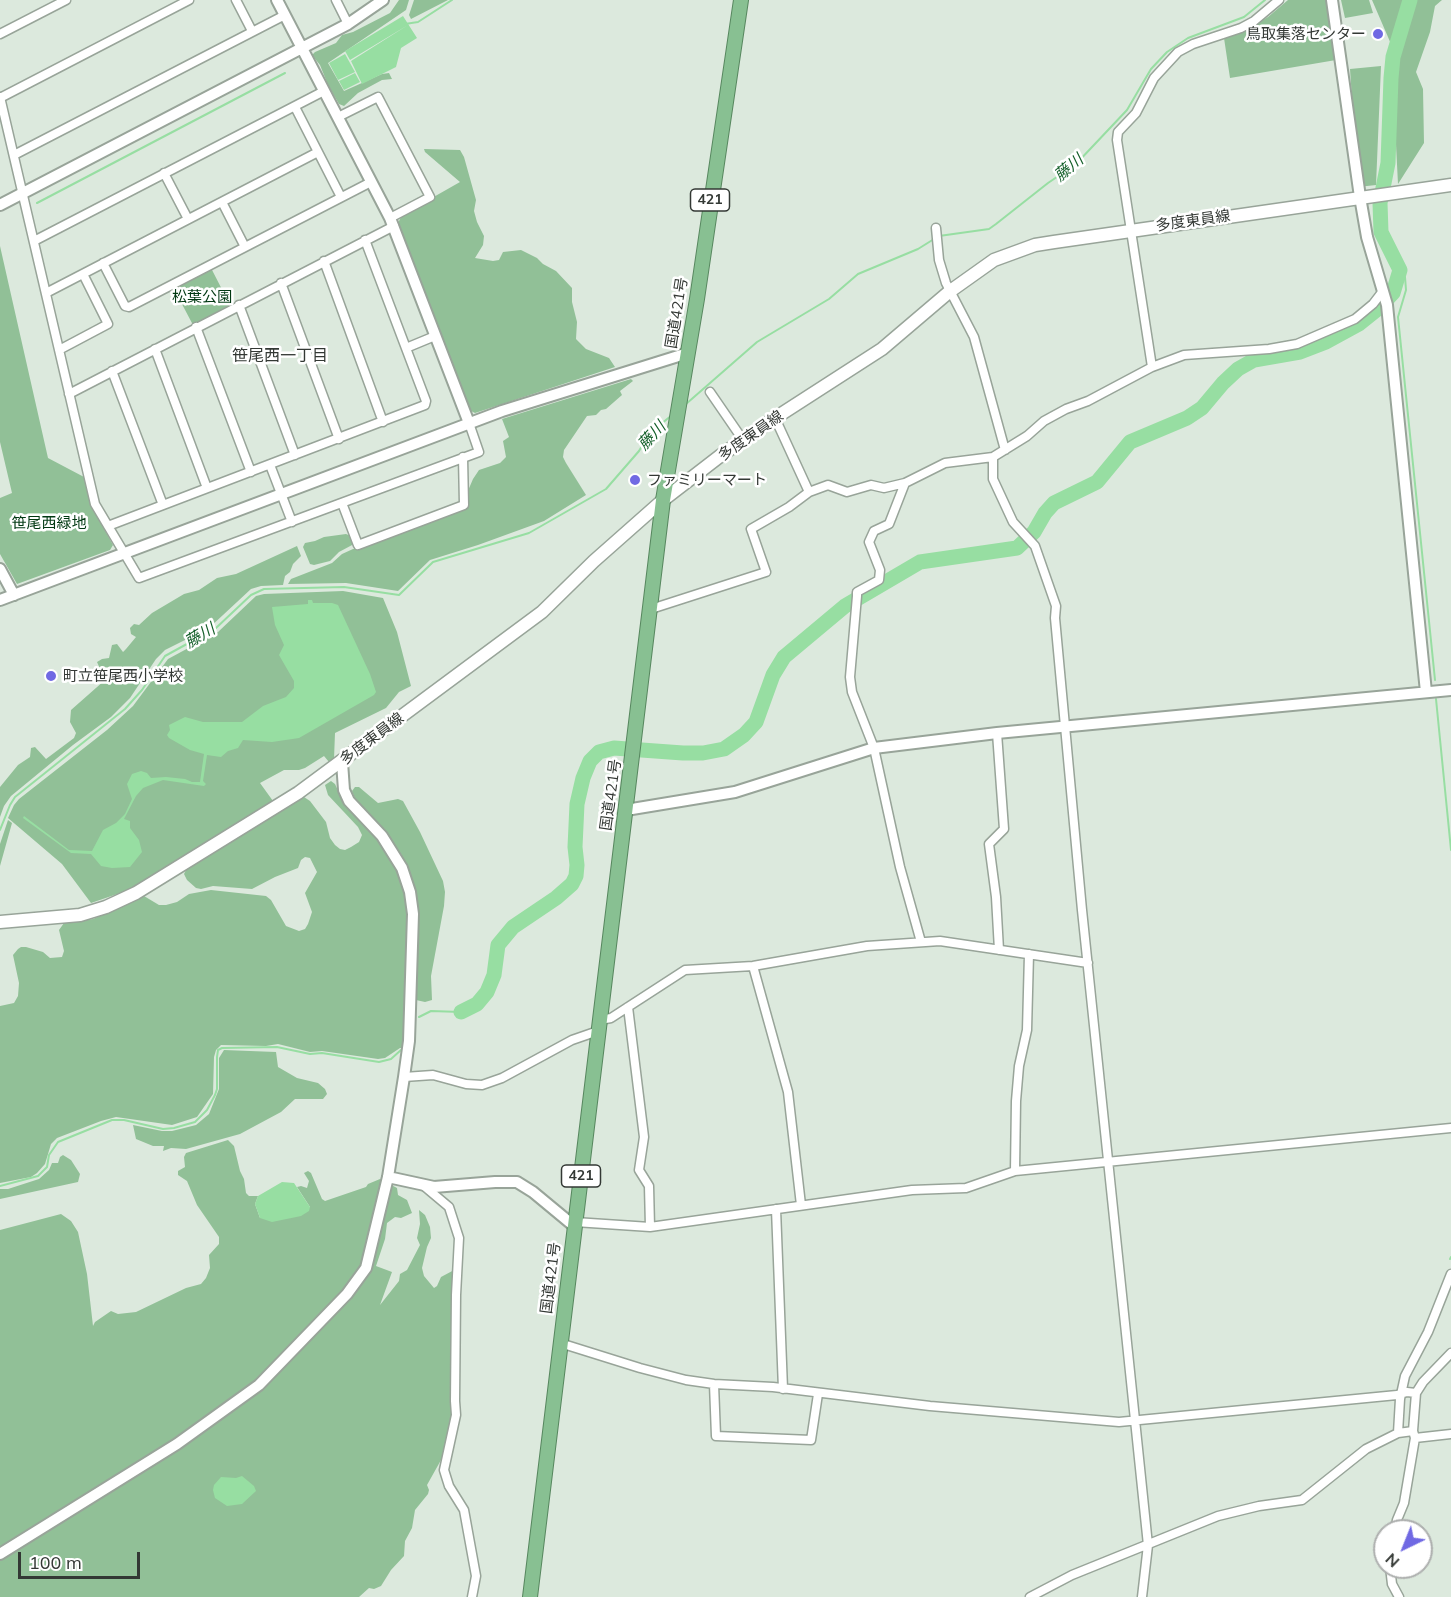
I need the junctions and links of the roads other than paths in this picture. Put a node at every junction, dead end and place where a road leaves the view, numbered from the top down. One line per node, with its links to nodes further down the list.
1 (66, 0): 13 (street)
2 (189, 0): 16 (street)
3 (236, 0): 12 (street)
4 (277, 0): 10 (street)
5 (336, 0): 11 (street)
6 (383, 0): 11 (street)
7 (741, 0): 49 (highway, 国道421号 / 421)
8 (1279, 0): 32 (street)
9 (1332, 0): 26 (street)
10 (285, 15): 12 (street); 14 (street)
11 (348, 24): 14 (street)
12 (252, 31): 20 (street)
13 (0, 34)
14 (302, 48): 15 (street); 24 (street)
15 (324, 91): 17 (street); 18 (street)
16 (0, 98): 20 (street)
17 (294, 107): 19 (street); 21 (street)
18 (338, 117): 22 (street); 30 (street)
19 (318, 152): 25 (street); 27 (street)
20 (14, 154): 24 (street)
21 (164, 173): 29 (street); 34 (street)
22 (371, 182): 25 (street); 30 (street)
23 (1451, 185): 26 (main road, 多度東員線)
24 (23, 193): 28 (street); 34 (street)
25 (341, 197): 35 (street)
26 (1365, 197): 32 (main road, 多度東員線); 42 (street)
27 (222, 202): 29 (street); 35 (street)
28 (0, 205)
29 (188, 219): 37 (street)
30 (392, 222): 33 (street); 45 (street)
31 (936, 229): 40 (street)
32 (1131, 230): 40 (main road, 多度東員線); 50 (street)
33 (365, 240): 36 (street); 46 (street)
34 (34, 241): 41 (street)
35 (245, 247): 37 (street)
36 (324, 261): 39 (street); 55 (street)
37 (103, 263): 38 (street)
38 (83, 274): 41 (street); 48 (street)
39 (281, 283): 43 (street); 57 (street)
40 (949, 292): 54 (main road, 多度東員線); 59 (street)
41 (46, 293): 48 (street)
42 (1385, 297): 50 (street); 80 (street)
43 (239, 305): 44 (street); 60 (street)
44 (196, 327): 47 (street); 64 (street)
45 (435, 336): 46 (street); 56 (street)
46 (406, 348): 55 (street)
47 (155, 349): 51 (street); 66 (street)
48 (59, 350): 53 (street)
49 (688, 353): 56 (street); 69 (highway, 国道421号 / 421)
50 (1152, 367): 59 (street)
51 (112, 371): 53 (street); 71 (street)
52 (710, 392): 58 (street)
53 (69, 394): 73 (street)
54 (775, 418): 58 (main road, 多度東員線); 67 (street)
55 (383, 422): 57 (street)
56 (469, 423): 61 (street); 68 (street)
57 (339, 439): 60 (street)
58 (743, 440): 69 (main road, 多度東員線)
59 (1005, 450): 62 (street)
60 (295, 455): 63 (street)
61 (463, 457): 70 (street); 70 (street)
62 (993, 457): 65 (street); 81 (street)
63 (270, 465): 64 (street); 68 (street)
64 (251, 472): 66 (street)
65 (905, 483): 67 (street); 83 (street)
66 (207, 488): 71 (street)
67 (809, 492): 78 (street)
68 (281, 494): 72 (street); 74 (street)
69 (663, 500): 78 (highway, 国道421号 / 421); 84 (main road, 多度東員線)
70 (342, 503): 72 (street)
71 (163, 505): 73 (street)
72 (292, 522): 74 (street)
73 (108, 526): 74 (street)
74 (124, 554): 76 (street)
75 (0, 569): 76 (street)
76 (14, 595): 77 (street)
77 (0, 600)
78 (651, 609): 85 (highway, 国道421号 / 421)
79 (1451, 690): 80 (street)
80 (1426, 692): 81 (street)
81 (1065, 727): 82 (street); 90 (street)
82 (997, 733): 83 (street); 88 (street)
83 (874, 748): 85 (street); 87 (street)
84 (342, 762): 86 (main road, 多度東員線); 94 (street)
85 (626, 810): 93 (highway, 国道421号 / 421)
86 (0, 922)
87 (921, 942): 88 (street); 91 (street)
88 (999, 950): 89 (street)
89 (1029, 954): 90 (street); 97 (street)
90 (1088, 963): 96 (street)
91 (753, 966): 92 (street); 100 (street)
92 (628, 1007): 93 (street); 103 (street)
93 (599, 1026): 94 (street); 102 (highway, 国道421号 / 421)
94 (404, 1077): 98 (street)
95 (1451, 1128): 96 (street)
96 (1109, 1163): 97 (street); 112 (street)
97 (1015, 1171): 100 (street)
98 (388, 1177): 99 (street); 118 (street)
99 (424, 1186): 102 (street); 120 (street)
100 (801, 1205): 101 (street)
101 (776, 1209): 103 (street); 108 (street)
102 (575, 1224): 103 (street); 105 (highway, 国道421号 / 421)
103 (650, 1227)
104 (1451, 1275): 109 (street)
105 (560, 1343): 107 (street); 121 (highway, 国道421号 / 421)
106 (1451, 1353): 110 (street)
107 (714, 1384): 108 (street); 111 (street)
108 (783, 1389): 111 (street)
109 (1401, 1393): 110 (street); 112 (street); 113 (street)
110 (1416, 1393): 114 (street)
111 (818, 1394): 112 (street)
112 (1136, 1421): 117 (street)
113 (1398, 1432): 114 (street); 117 (street)
114 (1414, 1434): 115 (street); 116 (street)
115 (1451, 1434)
116 (1397, 1519)
117 (1148, 1545): 122 (street); 123 (street)
118 (0, 1554)
119 (1391, 1579): 124 (street)
120 (472, 1597)
121 (530, 1597)
122 (1030, 1597)
123 (1142, 1597)
124 (1399, 1597)

